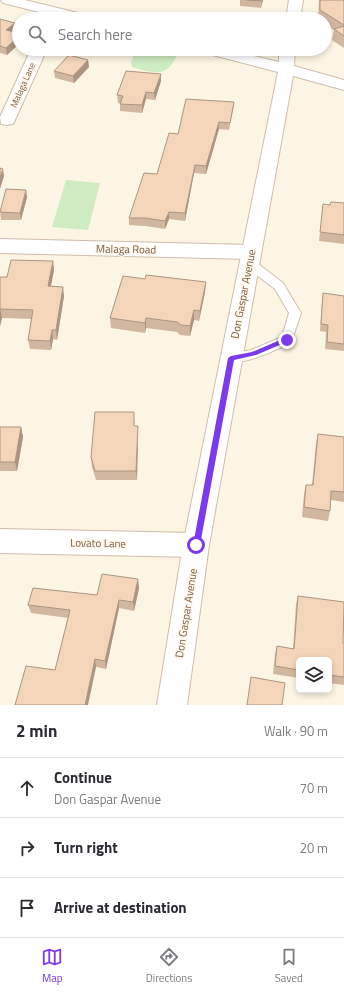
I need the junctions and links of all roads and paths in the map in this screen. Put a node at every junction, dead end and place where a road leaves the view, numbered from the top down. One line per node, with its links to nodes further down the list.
1 (8, 0): 3 (street)
2 (296, 0): 4 (street)
3 (45, 12)
4 (294, 12)
5 (36, 56): 10 (street, Malaga Lane)
6 (234, 56): 8 (street)
7 (287, 56): 8 (street, Don Gaspar Avenue)
8 (286, 69): 9 (street); 12 (street, Don Gaspar Avenue)
9 (344, 85)
10 (7, 120)
11 (0, 246): 12 (street, Malaga Road)
12 (250, 257): 13 (street, Don Gaspar Avenue); 13 (lane)
13 (231, 358): 15 (street, Don Gaspar Avenue)
14 (0, 541): 15 (street, Lovato Lane)
15 (196, 545): 16 (street, Don Gaspar Avenue)
16 (172, 705)

